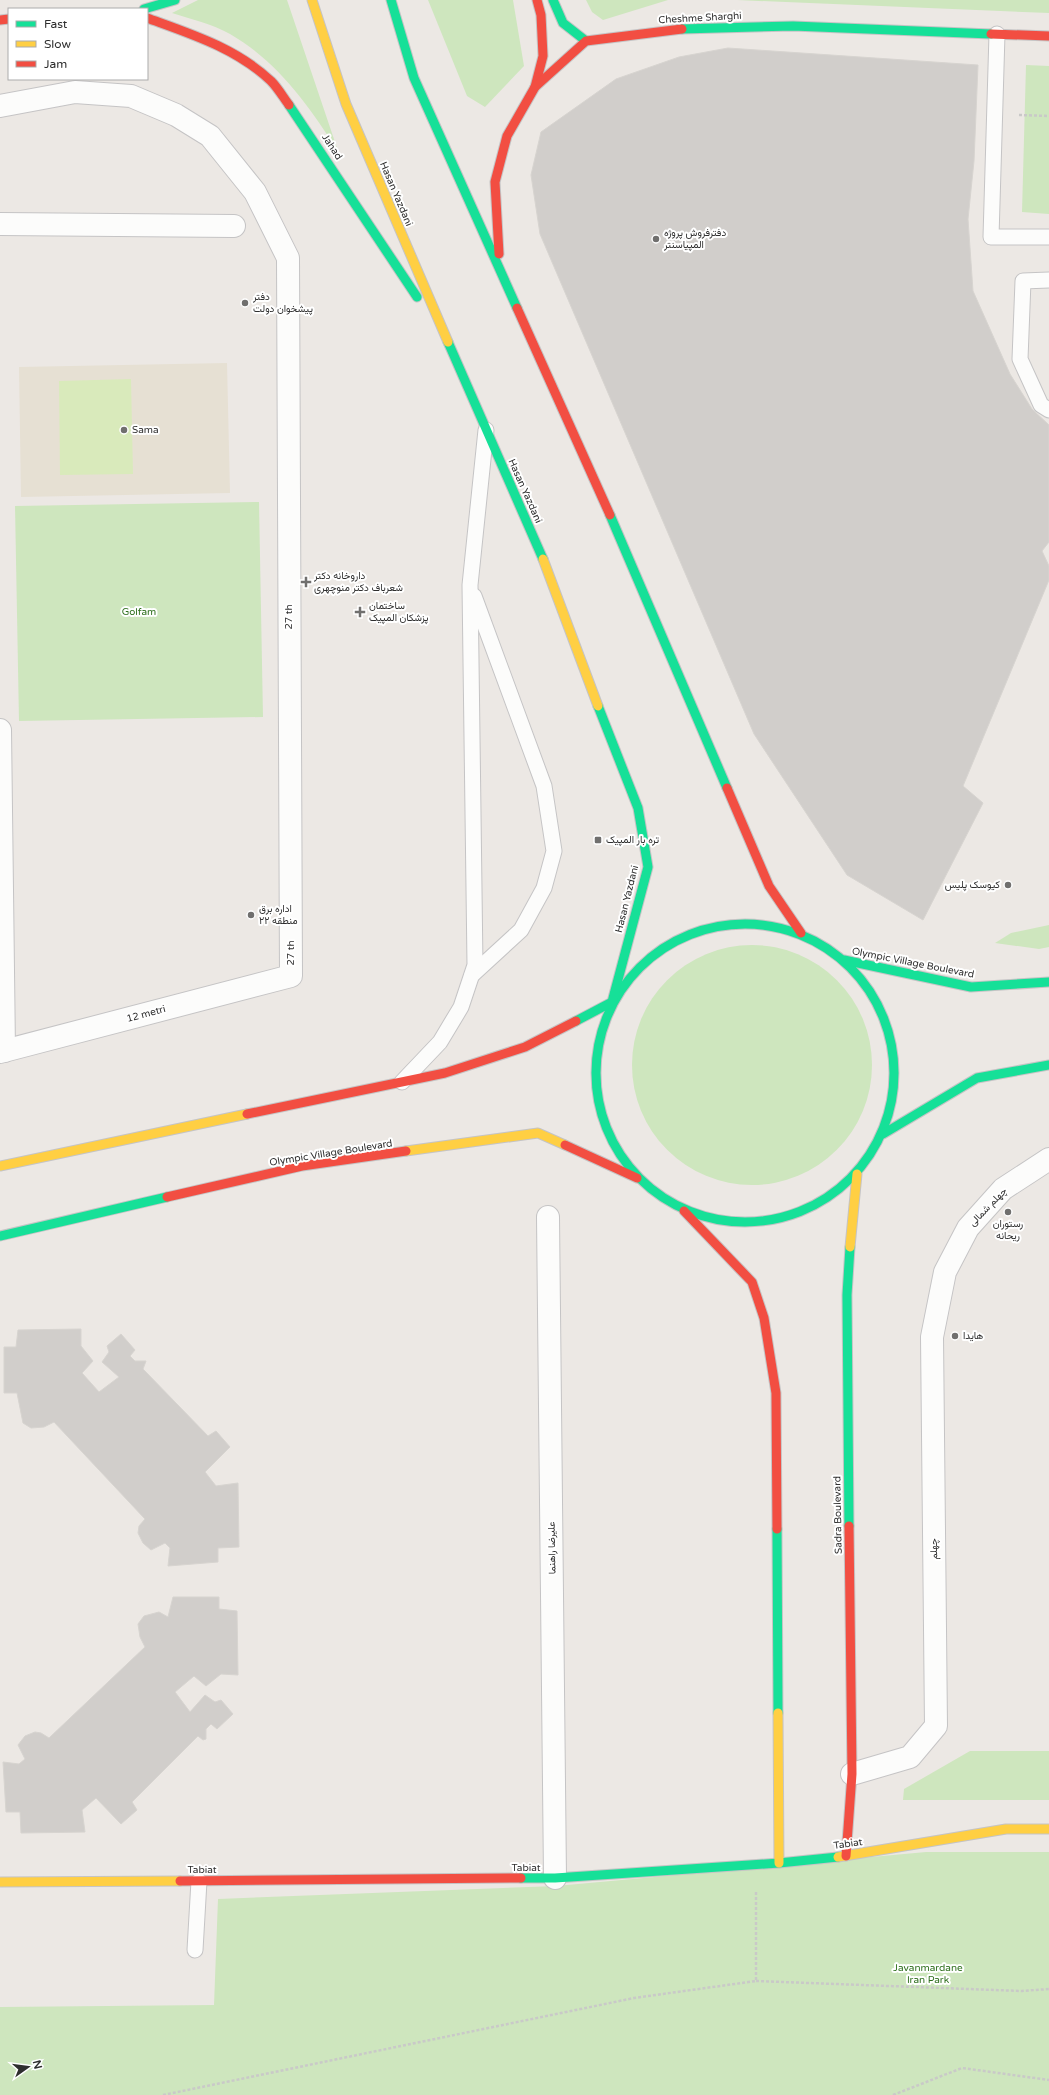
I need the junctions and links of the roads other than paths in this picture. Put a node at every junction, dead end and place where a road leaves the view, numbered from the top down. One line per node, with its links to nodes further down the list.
1 (175, 0): 6 (main road)
2 (312, 0): 18 (main road, Hasan Yazdani)
3 (391, 0): 16 (main road)
4 (538, 0): 11 (main road)
5 (553, 0): 10 (main road)
6 (147, 8)
7 (148, 18): 18 (main road, Jahad)
8 (997, 34): 9 (main road, Cheshme Sharghi); 10 (main road, Cheshme Sharghi); 15 (lane)
9 (1049, 36)
10 (586, 41): 11 (main road)
11 (535, 87): 16 (main road)
12 (0, 106): 26 (street, 27 th)
13 (0, 224): 14 (street)
14 (234, 226)
15 (1049, 237)
16 (500, 266): 23 (main road)
17 (1049, 280): 19 (lane)
18 (448, 343): 20 (main road, Hasan Yazdani)
19 (1049, 410)
20 (486, 429): 21 (lane); 28 (main road, Hasan Yazdani)
21 (470, 585): 25 (lane); 25 (lane)
22 (0, 730): 29 (street)
23 (801, 933): 24 (main road); 28 (main road)
24 (844, 960): 27 (main road, Olympic Village Boulevard); 32 (main road)
25 (472, 975): 31 (lane)
26 (291, 976): 29 (street, 12 metri)
27 (1049, 982)
28 (612, 1002): 31 (main road); 36 (main road)
29 (2, 1051)
30 (1049, 1065): 32 (main road)
31 (401, 1082): 34 (main road)
32 (883, 1134): 35 (main road)
33 (1049, 1159): 40 (street, چهلم شمالی)
34 (0, 1166)
35 (857, 1174): 37 (main road); 41 (main road, Sadra Boulevard)
36 (637, 1178): 37 (main road); 39 (main road, Olympic Village Boulevard)
37 (684, 1211): 44 (main road)
38 (548, 1217): 45 (street, علیرضا راهنما)
39 (0, 1236)
40 (944, 1272): 41 (street, چهلم)
41 (852, 1774): 43 (main road, Sadra Boulevard)
42 (1049, 1829): 43 (main road, Tabiat)
43 (846, 1856): 44 (main road, Tabiat)
44 (779, 1863): 45 (main road, Tabiat)
45 (555, 1878): 46 (main road, Tabiat)
46 (199, 1881): 47 (main road, Tabiat); 48 (lane)
47 (0, 1882)
48 (195, 1950)

